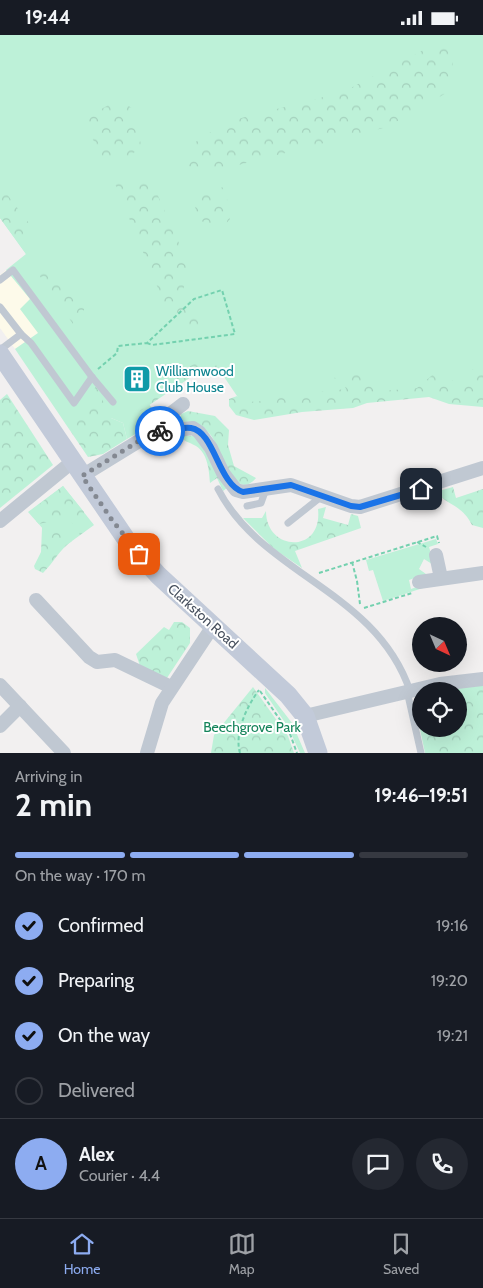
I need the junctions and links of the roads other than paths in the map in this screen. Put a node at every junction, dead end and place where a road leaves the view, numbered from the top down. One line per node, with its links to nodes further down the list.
1 (0, 280): 5 (lane)
2 (0, 307): 3 (lane)
3 (21, 334): 4 (lane); 5 (lane)
4 (0, 352): 10 (main road, Clarkston Road)
5 (91, 375): 6 (lane)
6 (113, 402)
7 (183, 404): 8 (street)
8 (172, 430): 10 (street); 12 (street)
9 (483, 468): 13 (street)
10 (77, 469): 15 (street); 22 (main road, Clarkston Road)
11 (218, 489): 26 (lane)
12 (266, 489): 13 (street); 14 (lane)
13 (323, 495): 16 (lane)
14 (247, 506)
15 (0, 521)
16 (288, 523)
17 (436, 555): 19 (street)
18 (483, 573): 19 (street)
19 (441, 578): 20 (street)
20 (417, 587)
21 (36, 600): 25 (street)
22 (214, 626): 25 (street); 28 (main road, Clarkston Road)
23 (483, 679): 26 (street)
24 (0, 685): 27 (street)
25 (171, 687): 31 (street)
26 (408, 691): 28 (street); 33 (lane)
27 (20, 706): 29 (street); 30 (street)
28 (305, 716): 32 (main road, Clarkston Road)
29 (0, 726)
30 (64, 753)
31 (147, 753)
32 (318, 753)
33 (421, 753)

